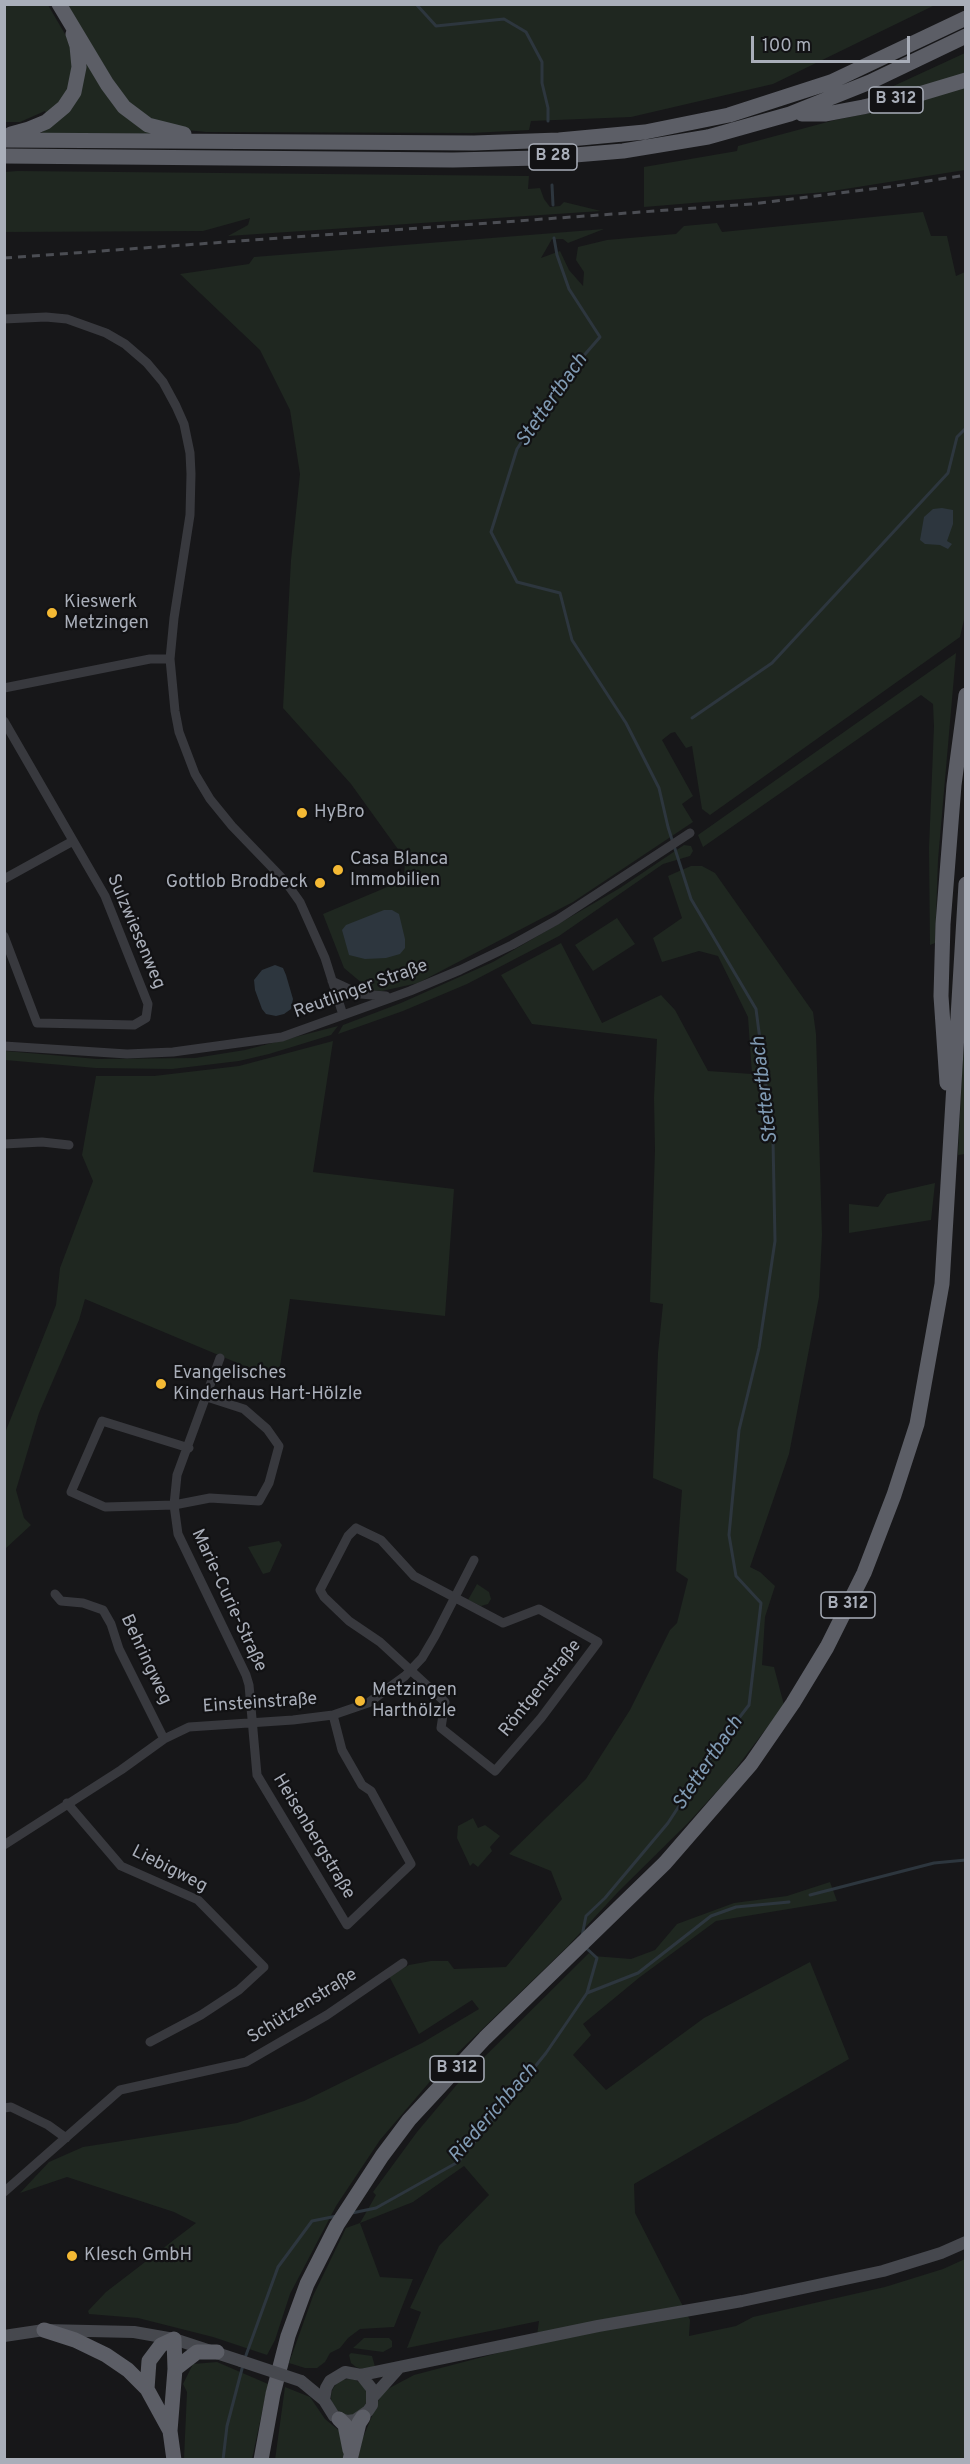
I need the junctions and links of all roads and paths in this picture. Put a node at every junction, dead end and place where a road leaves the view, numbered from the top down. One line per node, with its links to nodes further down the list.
1 (966, 9): 4 (highway, B 28)
2 (63, 11): 8 (highway); 10 (highway)
3 (966, 18): 4 (highway, B 28)
4 (941, 29): 10 (highway, B 28)
5 (966, 36): 7 (highway, B 28)
6 (966, 80): 7 (highway, B 312)
7 (790, 114): 12 (highway, B 28)
8 (4, 135)
9 (4, 140): 10 (highway, B 28)
10 (231, 141)
11 (4, 156): 12 (highway, B 28)
12 (67, 157): 13 (highway)
13 (4, 166)
14 (4, 319): 15 (street)
15 (170, 659): 16 (street); 24 (street)
16 (4, 688)
17 (966, 695): 28 (highway, B 312)
18 (4, 721): 20 (street, Sulzwiesenweg)
19 (690, 833): 25 (street, Reutlinger Straße)
20 (73, 841): 21 (street); 23 (street, Sulzwiesenweg)
21 (4, 879)
22 (966, 884): 28 (highway, B 312)
23 (4, 936)
24 (332, 981): 25 (street); 26 (street)
25 (395, 996): 26 (street, Reutlinger Straße)
26 (343, 1015): 27 (street, Reutlinger Straße)
27 (4, 1046)
28 (951, 1124): 67 (highway, B 312)
29 (4, 1144): 30 (street)
30 (69, 1145)
31 (220, 1358): 32 (street, Marie-Curie-Straße)
32 (207, 1397): 33 (street, Marie-Curie-Straße); 34 (street)
33 (189, 1448): 34 (street, Marie-Curie-Straße); 34 (street)
34 (174, 1505): 40 (street, Marie-Curie-Straße)
35 (474, 1560): 37 (street, Einsteinstraße)
36 (54, 1594): 41 (street, Behringweg)
37 (455, 1598): 38 (street, Einsteinstraße); 38 (street); 38 (street, Röntgenstraße)
38 (410, 1670): 39 (street, Einsteinstraße)
39 (333, 1715): 40 (street, Einsteinstraße); 40 (street, Heisenbergstraße)
40 (253, 1721): 41 (street, Einsteinstraße)
41 (164, 1739): 42 (street, Einsteinstraße)
42 (67, 1803): 43 (street, Einsteinstraße); 45 (street, Liebigweg)
43 (4, 1845)
44 (403, 1963): 47 (street, Schützenstraße)
45 (150, 2042)
46 (4, 2108): 47 (street)
47 (66, 2138): 48 (street, Schützenstraße)
48 (4, 2192)
49 (966, 2242): 55 (main road)
50 (44, 2330): 51 (main road); 52 (main road); 59 (highway)
51 (4, 2336)
52 (174, 2338): 53 (main road); 54 (highway); 59 (highway)
53 (217, 2352): 54 (highway); 58 (main road, bridge)
54 (176, 2369): 64 (highway)
55 (398, 2369): 56 (main road); 60 (main road)
56 (361, 2375): 57 (main road); 60 (main road)
57 (330, 2381): 58 (main road); 61 (main road)
58 (301, 2382): 61 (main road)
59 (147, 2389): 64 (highway)
60 (373, 2397): 62 (main road)
61 (324, 2400): 63 (main road)
62 (363, 2417): 63 (main road); 65 (highway)
63 (339, 2419): 65 (highway)
64 (170, 2431): 66 (highway)
65 (351, 2457)
66 (174, 2460)
67 (261, 2460)

